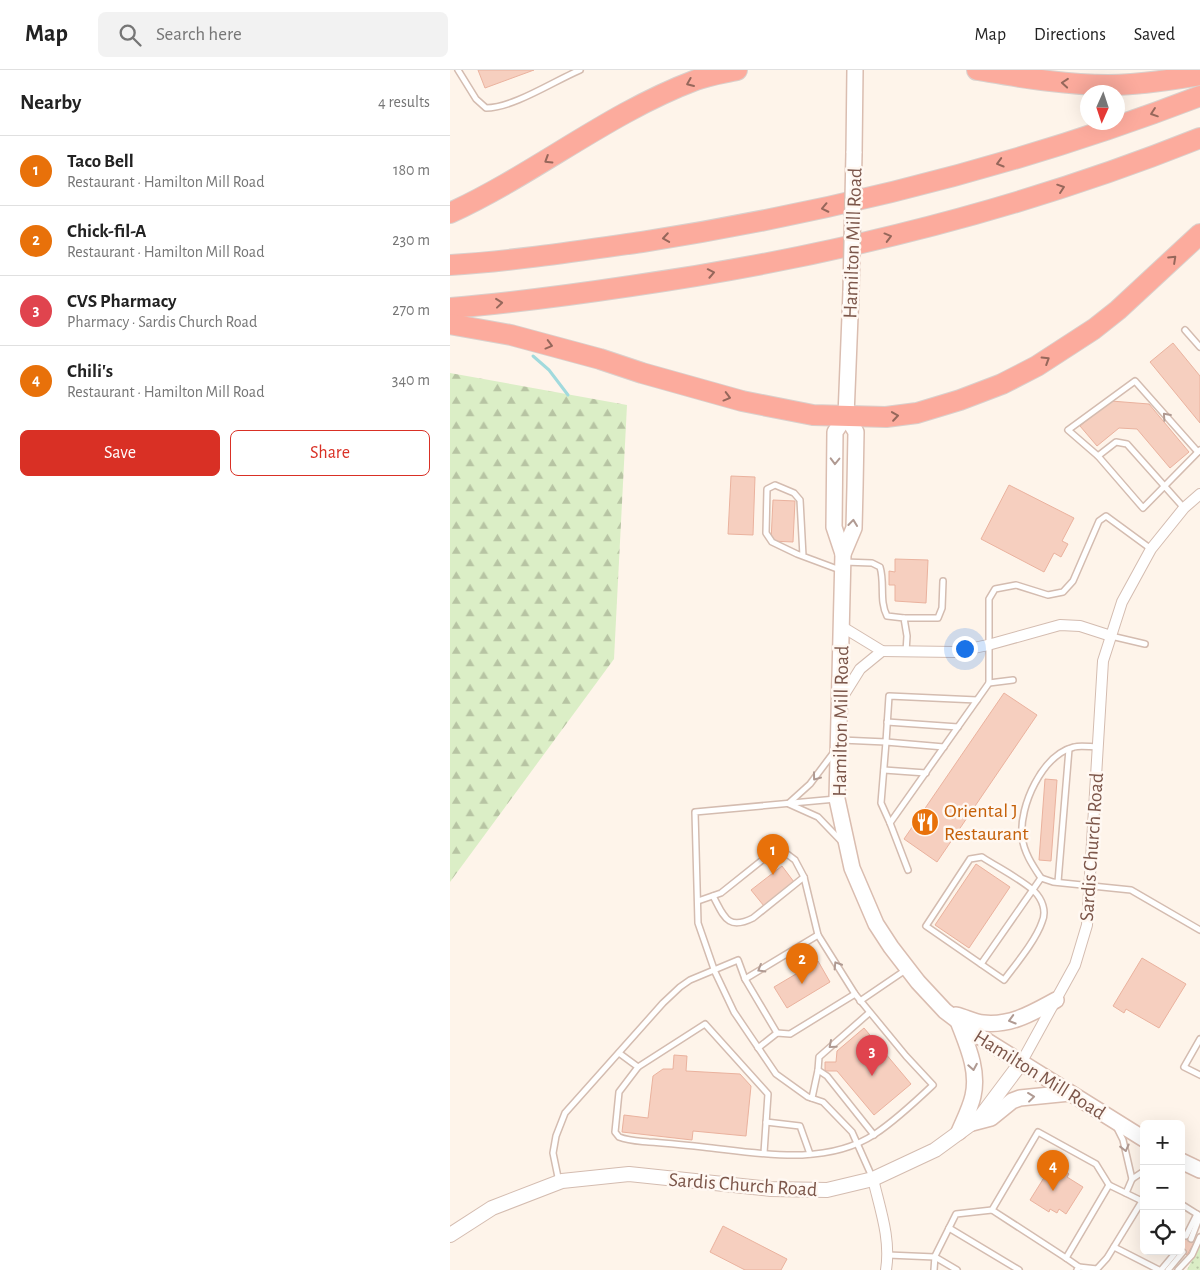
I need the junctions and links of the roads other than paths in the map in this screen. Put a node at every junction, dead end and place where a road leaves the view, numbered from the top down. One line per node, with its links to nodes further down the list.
1 (458, 70): 2 (lane)
2 (580, 70)
3 (737, 70): 9 (highway, one-way to 9)
4 (855, 70): 16 (main road, Hamilton Mill Road, bridge)
5 (977, 70): 6 (highway, one-way to 5)
6 (1200, 74)
7 (1200, 96): 11 (highway, one-way to 11)
8 (1200, 138): 12 (highway, one-way to 8)
9 (450, 213)
10 (1200, 234): 16 (highway, one-way to 10)
11 (450, 265)
12 (450, 308)
13 (450, 324): 16 (highway, one-way to 16)
14 (1185, 330): 15 (lane)
15 (1200, 347)
16 (846, 416): 24 (main road, Hamilton Mill Road, one-way to 24); 24 (main road, Hamilton Mill Road, one-way to 16)
17 (1199, 451): 18 (lane, one-way to 18); 19 (lane)
18 (1098, 456): 19 (lane); 19 (lane)
19 (1164, 486): 21 (lane)
20 (1200, 494): 21 (street, Sardis Church Road)
21 (1184, 508): 22 (street, Sardis Church Road)
22 (1151, 549): 28 (street, Sardis Church Road); 30 (lane)
23 (803, 556): 23 (lane); 24 (lane)
24 (843, 562): 26 (lane); 27 (main road, Hamilton Mill Road)
25 (943, 582): 26 (lane)
26 (904, 618): 32 (lane)
27 (841, 626): 31 (street); 36 (main road, Hamilton Mill Road)
28 (1111, 636): 29 (lane); 30 (street); 42 (street, Sardis Church Road)
29 (1145, 644)
30 (988, 645): 32 (street); 34 (lane)
31 (882, 651): 32 (street); 36 (street)
32 (906, 652)
33 (1013, 680): 34 (lane)
34 (989, 683): 35 (lane)
35 (977, 700): 37 (lane); 38 (lane)
36 (840, 701): 40 (main road, Hamilton Mill Road)
37 (887, 722): 38 (lane); 39 (lane)
38 (958, 727): 41 (lane)
39 (886, 742): 40 (lane); 41 (lane); 44 (lane)
40 (838, 744): 46 (main road, Hamilton Mill Road); 47 (lane, one-way to 47)
41 (944, 747): 45 (lane)
42 (1097, 747): 43 (lane); 54 (street, Sardis Church Road)
43 (1069, 749): 52 (lane); 53 (lane)
44 (884, 770): 45 (lane); 48 (lane)
45 (926, 773): 48 (lane)
46 (837, 799): 47 (lane); 49 (main road, Hamilton Mill Road)
47 (789, 804): 49 (lane); 57 (lane)
48 (890, 823): 50 (lane)
49 (847, 848): 61 (main road, Hamilton Mill Road)
50 (908, 870)
51 (804, 876): 56 (lane); 56 (lane); 59 (lane)
52 (1041, 878): 53 (lane); 55 (lane)
53 (1058, 882): 54 (lane)
54 (1090, 885): 58 (lane); 65 (street, Sardis Church Road)
55 (1033, 890): 60 (lane); 60 (lane); 60 (lane)
56 (713, 896): 57 (lane)
57 (698, 901): 62 (lane)
58 (1200, 930)
59 (818, 935): 63 (lane, one-way to 63); 64 (lane, one-way to 59)
60 (981, 964)
61 (908, 969): 66 (lane); 67 (main road, Hamilton Mill Road)
62 (714, 970): 63 (lane); 72 (lane); 73 (lane)
63 (745, 978): 70 (lane)
64 (855, 994): 66 (lane); 70 (lane)
65 (1056, 1000): 67 (main road, one-way to 67); 74 (street, Sardis Church Road)
66 (860, 1001): 68 (lane)
67 (946, 1011): 69 (main road, Hamilton Mill Road)
68 (869, 1013): 76 (lane, one-way to 76); 84 (lane)
69 (958, 1021): 74 (main road, Hamilton Mill Road); 83 (main road, one-way to 83)
70 (777, 1033): 72 (lane)
71 (1200, 1039): 77 (lane)
72 (758, 1048): 79 (lane)
73 (619, 1053): 75 (lane); 94 (lane)
74 (1021, 1063): 78 (main road, Hamilton Mill Road); 82 (street, Sardis Church Road)
75 (638, 1068): 81 (lane); 87 (lane)
76 (818, 1070): 79 (lane); 84 (lane)
77 (1200, 1075)
78 (1070, 1093): 80 (main road, Hamilton Mill Road); 82 (main road, one-way to 78)
79 (812, 1098): 86 (lane)
80 (1112, 1119): 85 (main road, Hamilton Mill Road); 93 (lane, one-way to 93)
81 (766, 1122): 87 (lane); 88 (lane)
82 (972, 1123): 83 (street, Sardis Church Road)
83 (959, 1132): 92 (street, Sardis Church Road)
84 (874, 1135): 86 (lane)
85 (1140, 1136)
86 (857, 1144): 88 (lane); 92 (lane)
87 (764, 1153): 88 (lane)
88 (810, 1154)
89 (1185, 1163): 90 (main road)
90 (1200, 1170)
91 (1140, 1174): 93 (lane)
92 (873, 1179): 94 (street, Sardis Church Road); 107 (street)
93 (1132, 1179): 96 (lane)
94 (559, 1182): 103 (street, Sardis Church Road)
95 (1109, 1185): 96 (lane); 100 (lane); 111 (lane)
96 (1126, 1193): 97 (lane)
97 (1140, 1199)
98 (1140, 1205): 106 (lane)
99 (1185, 1206): 101 (lane)
100 (992, 1210): 102 (lane); 111 (lane)
101 (1199, 1215): 104 (lane)
102 (949, 1228): 110 (lane); 116 (lane)
103 (450, 1235)
104 (1189, 1238)
105 (1200, 1238): 119 (lane)
106 (1114, 1247): 112 (lane); 117 (lane)
107 (888, 1255): 110 (lane); 113 (street)
108 (1177, 1255): 117 (lane)
109 (1178, 1255): 118 (lane)
110 (935, 1257): 114 (lane); 115 (lane)
111 (1066, 1258): 112 (lane)
112 (1078, 1269)
113 (886, 1270)
114 (934, 1270)
115 (957, 1270)
116 (1020, 1270)
117 (1160, 1270)
118 (1168, 1270)
119 (1178, 1270)

